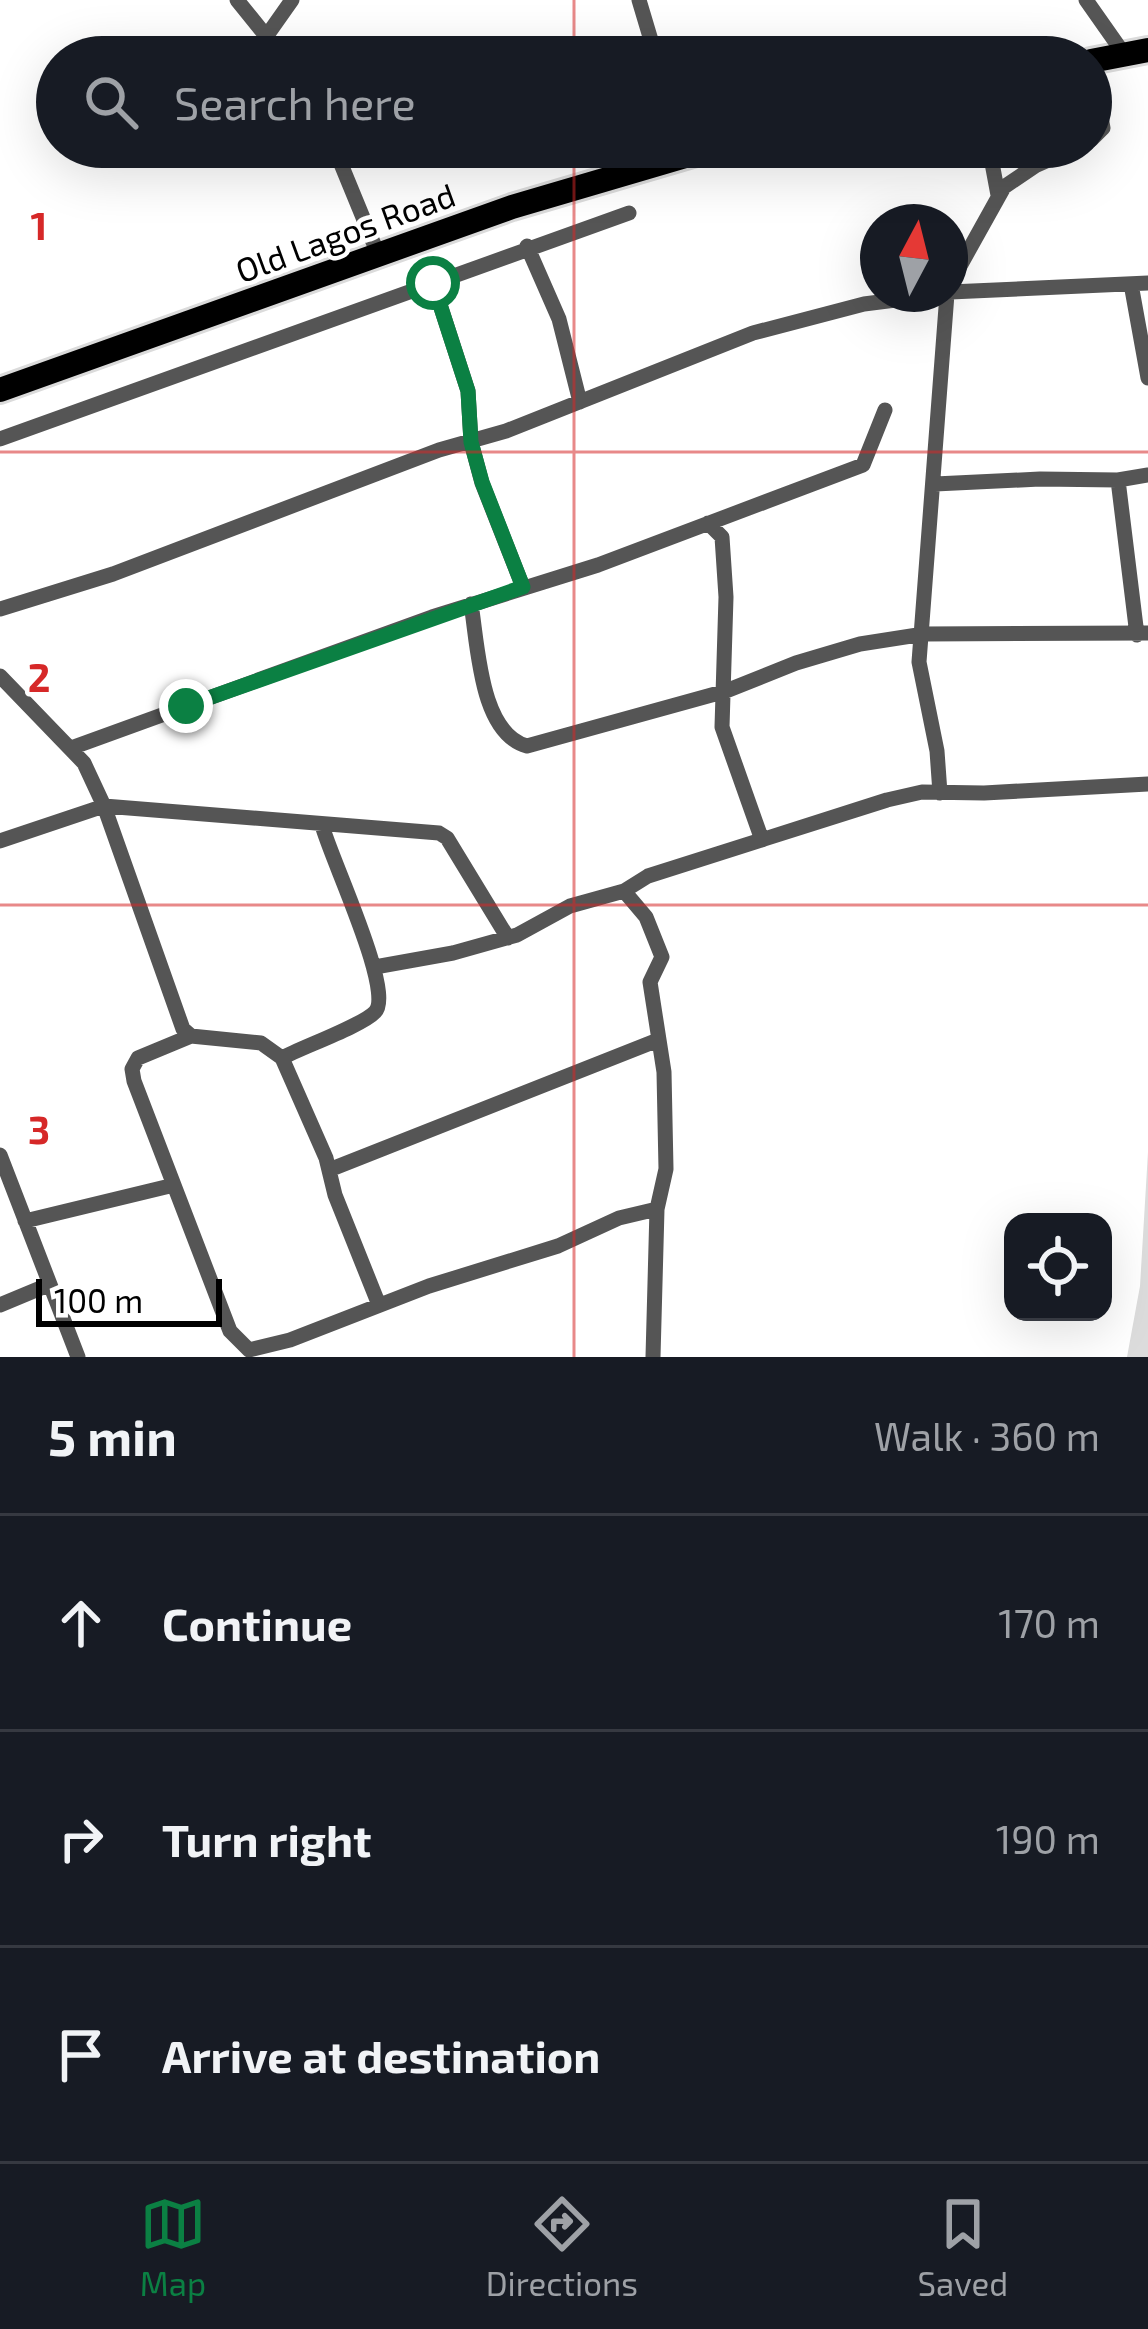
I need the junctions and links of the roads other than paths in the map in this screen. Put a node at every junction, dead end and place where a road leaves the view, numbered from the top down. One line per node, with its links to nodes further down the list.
1 (237, 0): 5 (street)
2 (292, 0): 5 (street)
3 (639, 0): 6 (street)
4 (1086, 0): 7 (street)
5 (268, 34)
6 (650, 36)
7 (1136, 52)
8 (343, 168): 16 (street)
9 (631, 168): 16 (main road, Old Lagos Road)
10 (992, 168): 12 (street)
11 (1035, 168): 12 (street)
12 (998, 195): 15 (street)
13 (629, 213): 14 (street)
14 (527, 246): 17 (street); 24 (street)
15 (968, 253)
16 (378, 254): 23 (main road, Old Lagos Road)
17 (433, 283): 26 (street); 27 (street)
18 (1140, 284): 19 (street); 22 (street)
19 (968, 290)
20 (860, 305): 24 (street)
21 (946, 312): 30 (street)
22 (1148, 378)
23 (0, 390)
24 (580, 402): 27 (street)
25 (885, 410): 31 (street)
26 (0, 439)
27 (471, 442): 32 (street); 34 (street)
28 (1148, 475): 29 (street)
29 (1118, 480): 30 (street); 36 (street)
30 (935, 484): 35 (street)
31 (708, 523): 32 (street); 38 (street)
32 (523, 587): 33 (street)
33 (471, 604): 38 (street); 39 (street)
34 (0, 609)
35 (924, 634): 36 (street); 38 (street); 41 (street)
36 (1142, 634)
37 (0, 676): 39 (street)
38 (726, 691): 44 (street)
39 (70, 748): 42 (street)
40 (1148, 784): 41 (street)
41 (940, 793): 44 (street)
42 (104, 806): 43 (street); 45 (street); 49 (street)
43 (322, 825): 47 (street); 48 (street)
44 (762, 840): 46 (street)
45 (0, 841)
46 (624, 891): 47 (street); 50 (street)
47 (508, 938): 48 (street)
48 (375, 967): 51 (street)
49 (191, 1036): 51 (street); 54 (street)
50 (658, 1040): 53 (street); 55 (street)
51 (282, 1058): 53 (street)
52 (0, 1155): 56 (street)
53 (329, 1169): 59 (street)
54 (174, 1185): 56 (street); 59 (street)
55 (657, 1209): 59 (street); 61 (street)
56 (25, 1221): 57 (street)
57 (48, 1285): 58 (street); 60 (street)
58 (0, 1305)
59 (379, 1305)
60 (78, 1357)
61 (653, 1357)

